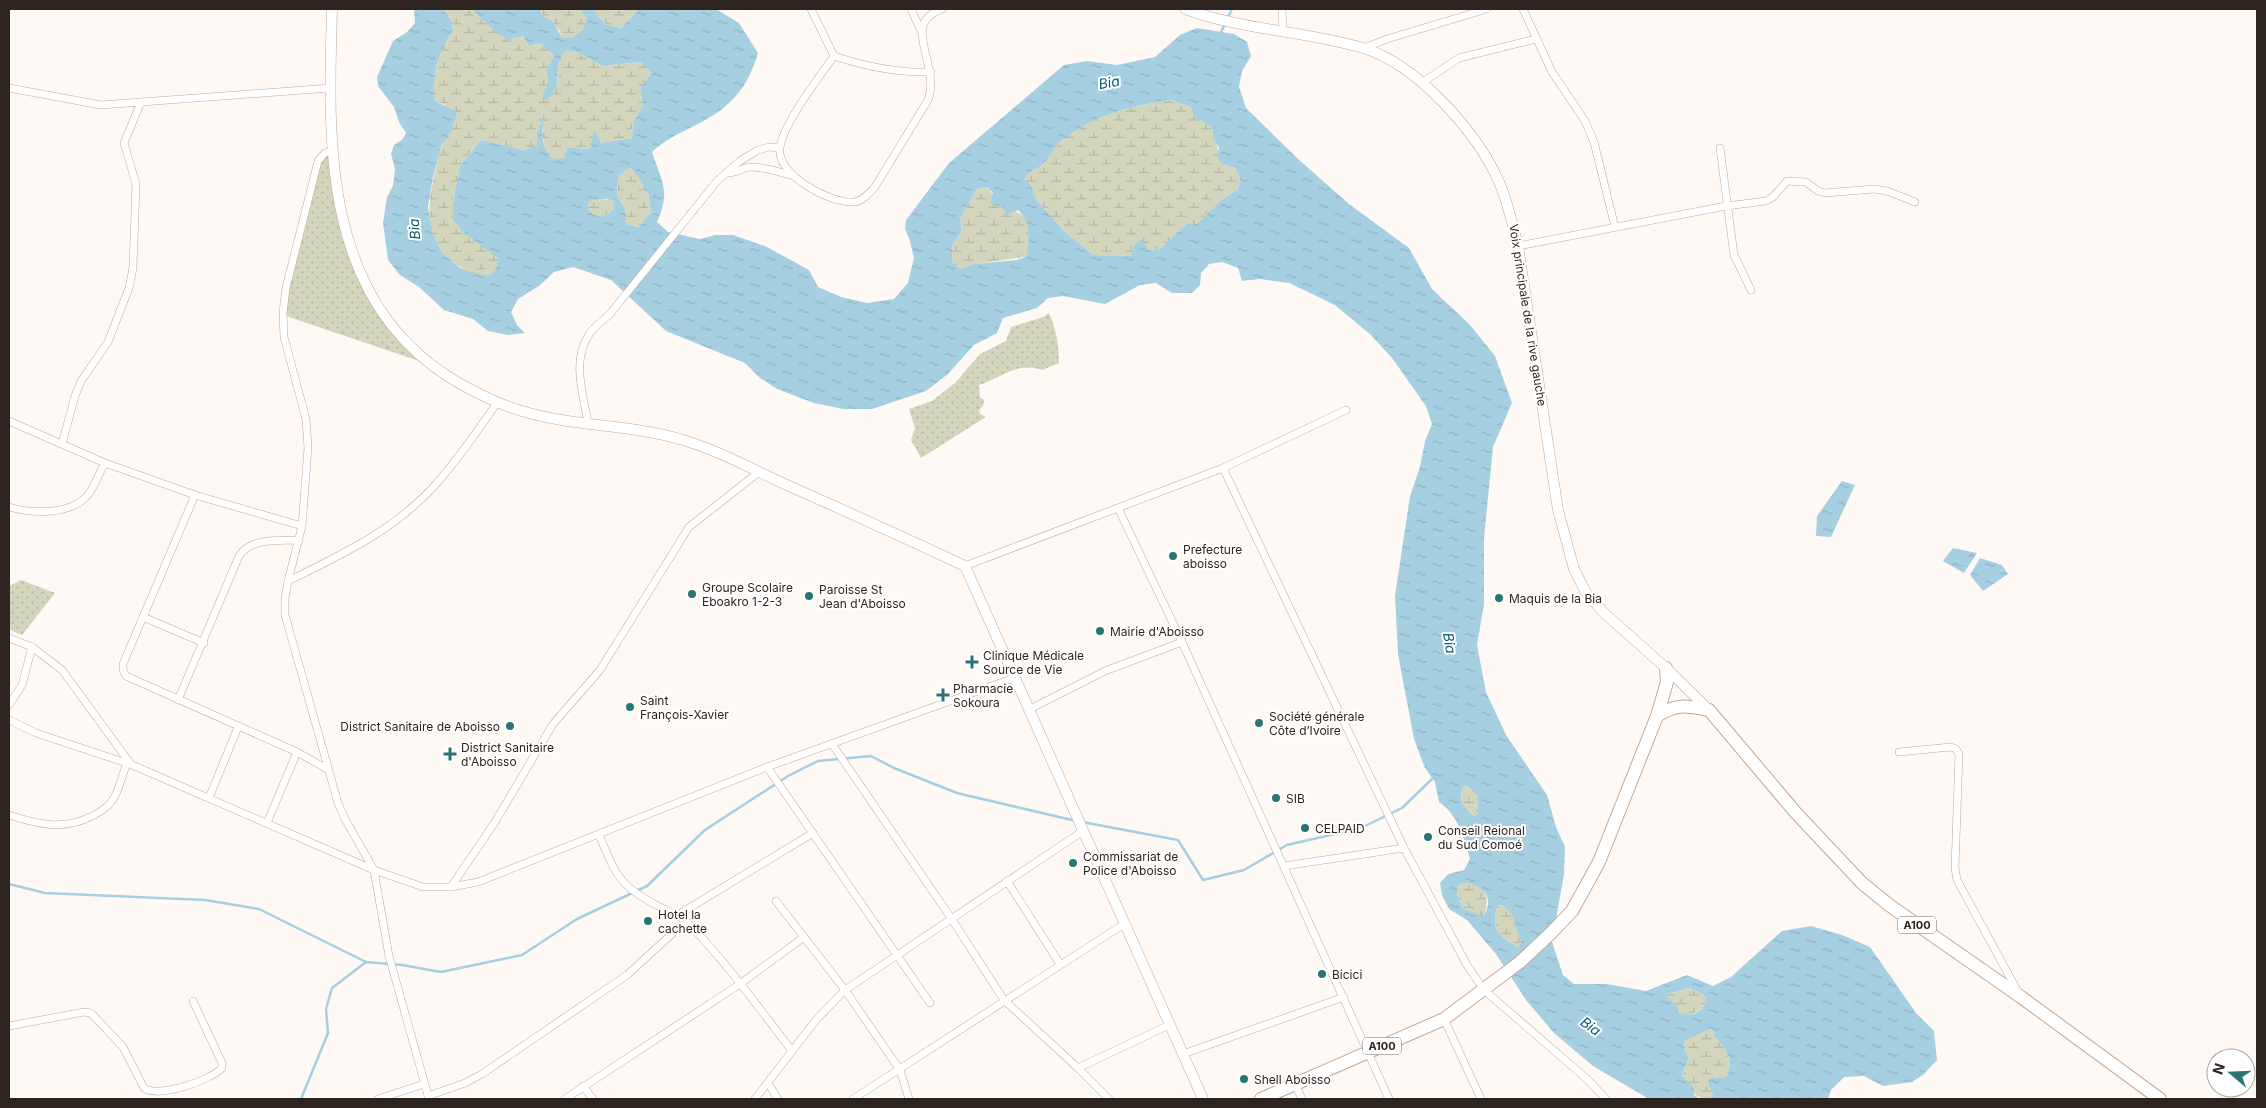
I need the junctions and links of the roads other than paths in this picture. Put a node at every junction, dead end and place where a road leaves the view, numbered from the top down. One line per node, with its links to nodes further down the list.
1 (332, 9): 17 (main road)
2 (810, 9): 13 (street)
3 (911, 9): 10 (street)
4 (942, 9): 10 (street)
5 (1185, 9): 9 (main road, Voix principale de la rive gauche)
6 (1282, 9): 9 (street)
7 (1487, 9): 12 (street)
8 (1523, 9): 11 (street)
9 (1283, 31): 12 (main road, Voix principale de la rive gauche)
10 (922, 34): 14 (street)
11 (1536, 39): 15 (street); 26 (street)
12 (1364, 48): 15 (main road, Voix principale de la rive gauche)
13 (834, 56): 14 (street); 19 (street)
14 (931, 72): 23 (street)
15 (1423, 82): 27 (main road, Voix principale de la rive gauche)
16 (9, 88): 18 (street)
17 (330, 88): 18 (street); 21 (main road)
18 (141, 102): 33 (street)
19 (780, 148): 22 (street); 23 (street)
20 (1720, 148): 25 (street)
21 (333, 151): 29 (main road); 40 (street)
22 (726, 173): 23 (street); 32 (street)
23 (794, 176)
24 (1915, 202): 25 (street)
25 (1726, 206): 26 (street); 28 (street)
26 (1615, 227): 27 (street)
27 (1518, 246): 49 (main road, Voix principale de la rive gauche)
28 (1751, 290)
29 (497, 403): 32 (main road); 43 (street)
30 (1346, 410): 35 (street)
31 (9, 421): 33 (street)
32 (588, 423): 36 (main road)
33 (62, 444): 34 (street)
34 (105, 463): 37 (street); 38 (street)
35 (1223, 468): 39 (street); 70 (street)
36 (759, 472): 42 (main road); 74 (street)
37 (195, 495): 40 (street); 44 (street)
38 (9, 507)
39 (1118, 508): 42 (street); 46 (street)
40 (302, 526): 41 (street)
41 (299, 540): 43 (street); 47 (street)
42 (965, 566): 50 (main road)
43 (288, 581): 63 (street)
44 (143, 616): 47 (street); 51 (street)
45 (9, 638): 48 (street)
46 (1182, 642): 53 (street); 71 (street)
47 (204, 643): 51 (street)
48 (32, 647): 52 (street); 61 (street)
49 (1666, 668): 54 (main road, Voix principale de la rive gauche); 55 (highway)
50 (1014, 678): 53 (main road); 58 (street)
51 (178, 700): 57 (street)
52 (9, 705)
53 (1028, 710): 67 (main road)
54 (1709, 710): 55 (highway); 87 (highway, A100)
55 (1657, 716): 85 (highway, A100)
56 (9, 720): 61 (street)
57 (238, 727): 59 (street); 64 (street)
58 (832, 744): 62 (street); 77 (street)
59 (297, 752): 63 (street); 66 (street)
60 (1899, 752): 87 (street)
61 (128, 763): 64 (street); 65 (street)
62 (766, 767): 68 (street); 69 (street)
63 (327, 769): 72 (street)
64 (209, 798): 66 (street)
65 (9, 815)
66 (267, 824): 72 (street)
67 (1082, 832): 73 (street); 79 (main road)
68 (813, 833): 76 (street); 81 (street)
69 (599, 835): 74 (street); 76 (street)
70 (1404, 848): 71 (street); 85 (street)
71 (1284, 866): 86 (street)
72 (374, 870): 74 (street); 100 (street)
73 (1007, 881): 77 (street); 82 (street)
74 (451, 887)
75 (776, 901): 80 (street)
76 (676, 916): 78 (street)
77 (952, 918): 81 (street); 88 (street)
78 (686, 921): 83 (street); 103 (street)
79 (1124, 924): 82 (street); 92 (main road)
80 (804, 937): 83 (street); 84 (street)
81 (898, 955): 84 (street); 90 (street)
82 (1060, 964): 88 (street)
83 (740, 984): 94 (street); 102 (street)
84 (845, 990): 94 (street); 98 (street)
85 (1484, 990): 91 (highway, A100); 117 (street)
86 (1344, 997): 95 (street); 96 (street)
87 (2021, 997): 118 (highway, A100)
88 (1004, 1000): 97 (street); 98 (street)
89 (193, 1001): 93 (street)
90 (930, 1003)
91 (1444, 1019): 95 (highway, A100); 116 (street)
92 (1169, 1025): 96 (main road); 97 (street)
93 (9, 1026)
94 (792, 1051): 99 (street)
95 (1368, 1053): 101 (highway, A100); 115 (street)
96 (1182, 1054): 112 (main road)
97 (1078, 1068): 111 (street)
98 (900, 1070): 109 (street); 110 (street)
99 (768, 1083): 107 (street); 108 (street)
100 (424, 1084): 103 (street); 104 (street)
101 (1295, 1084): 113 (highway, A100); 114 (street)
102 (583, 1086): 105 (street); 106 (street)
103 (428, 1098)
104 (378, 1099)
105 (565, 1099)
106 (593, 1099)
107 (755, 1099)
108 (778, 1099)
109 (853, 1099)
110 (909, 1099)
111 (1109, 1099)
112 (1203, 1099)
113 (1261, 1099)
114 (1302, 1099)
115 (1389, 1099)
116 (1480, 1099)
117 (1606, 1099)
118 (2160, 1099)

